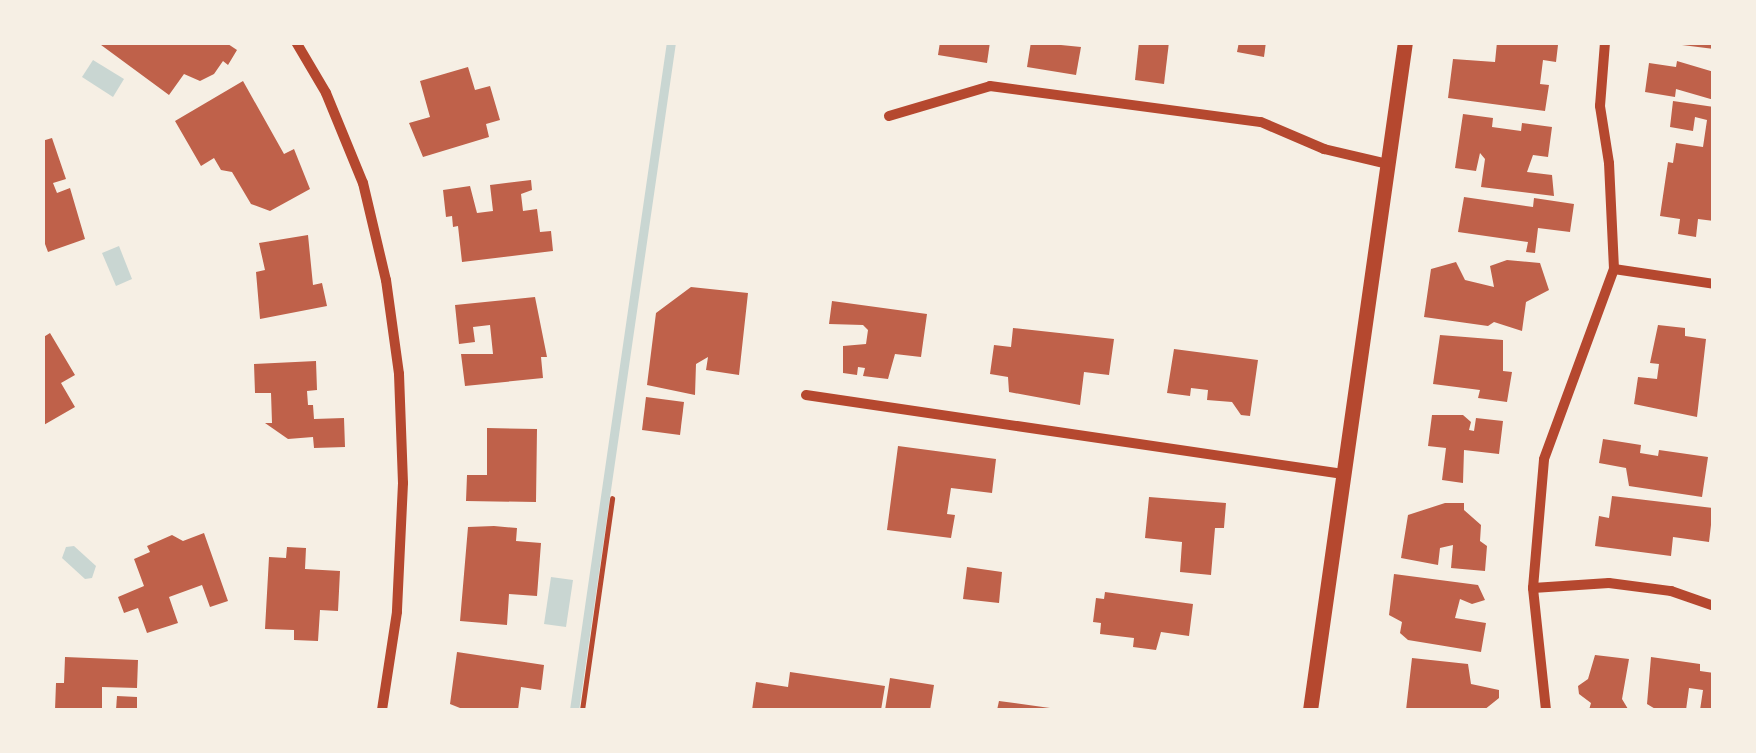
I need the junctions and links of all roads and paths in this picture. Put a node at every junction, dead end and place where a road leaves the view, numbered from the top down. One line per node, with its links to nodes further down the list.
1 (296, 42): 13 (street)
2 (1406, 42): 5 (street)
3 (1605, 42): 6 (street)
4 (890, 116): 5 (street)
5 (1388, 164): 9 (street)
6 (1614, 269): 7 (street); 11 (street)
7 (1714, 284)
8 (806, 395): 9 (street)
9 (1344, 474): 15 (street)
10 (612, 498): 14 (path)
11 (1533, 588): 12 (street); 16 (street)
12 (1714, 606)
13 (382, 710)
14 (582, 710)
15 (1310, 710)
16 (1546, 710)

